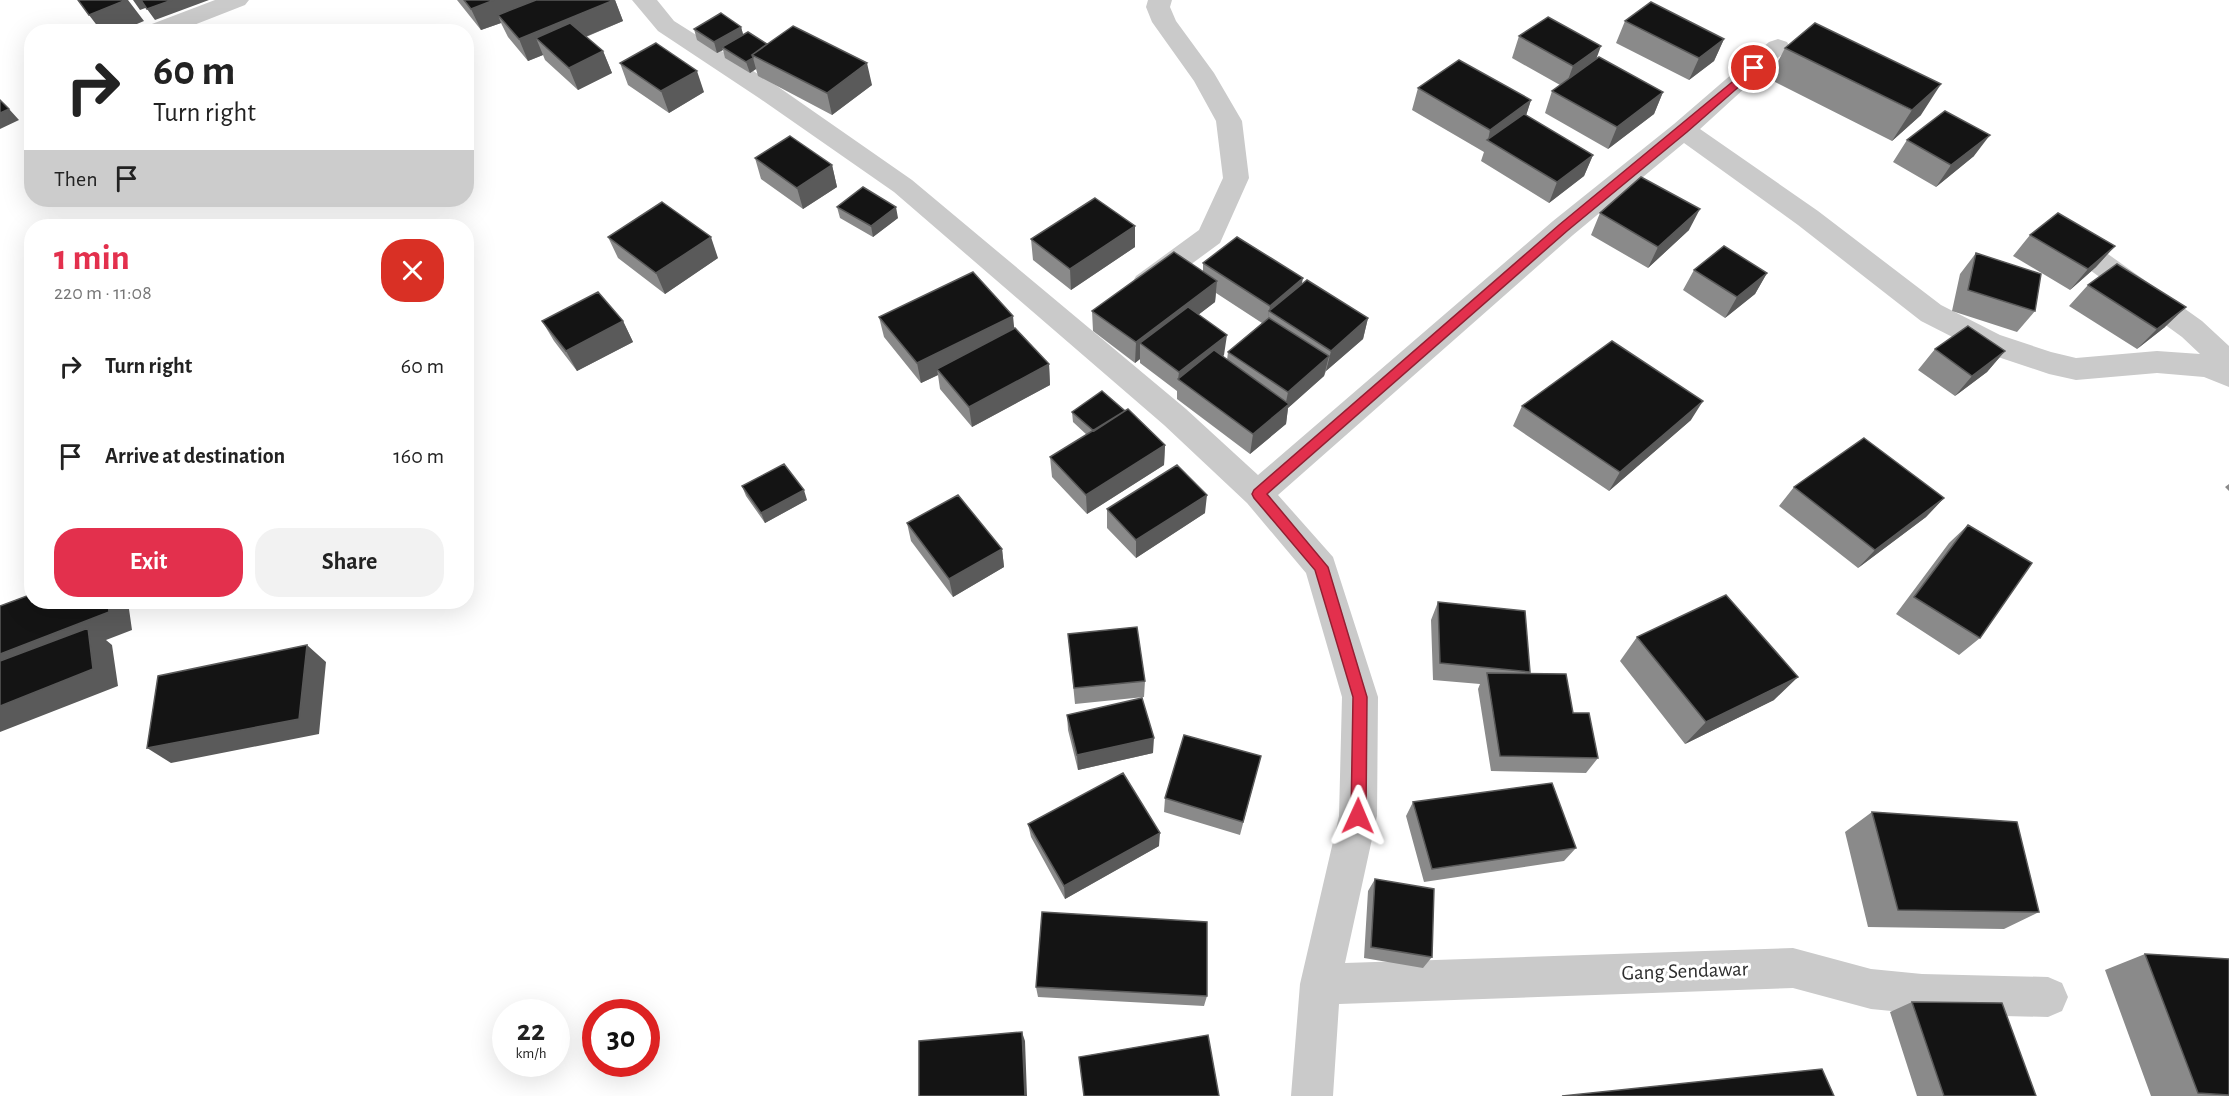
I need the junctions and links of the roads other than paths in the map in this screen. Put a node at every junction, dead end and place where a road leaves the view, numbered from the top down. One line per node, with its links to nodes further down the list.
1 (237, 0): 4 (street)
2 (644, 0): 11 (street)
3 (1160, 0): 8 (street)
4 (174, 24)
5 (1778, 47): 6 (street)
6 (1683, 130): 10 (street); 11 (street)
7 (2067, 239): 9 (street)
8 (1124, 299)
9 (2229, 364)
10 (2229, 376)
11 (1258, 494): 12 (street)
12 (1320, 984): 13 (street, Gang Sendawar); 14 (street)
13 (2048, 997)
14 (1312, 1096)

